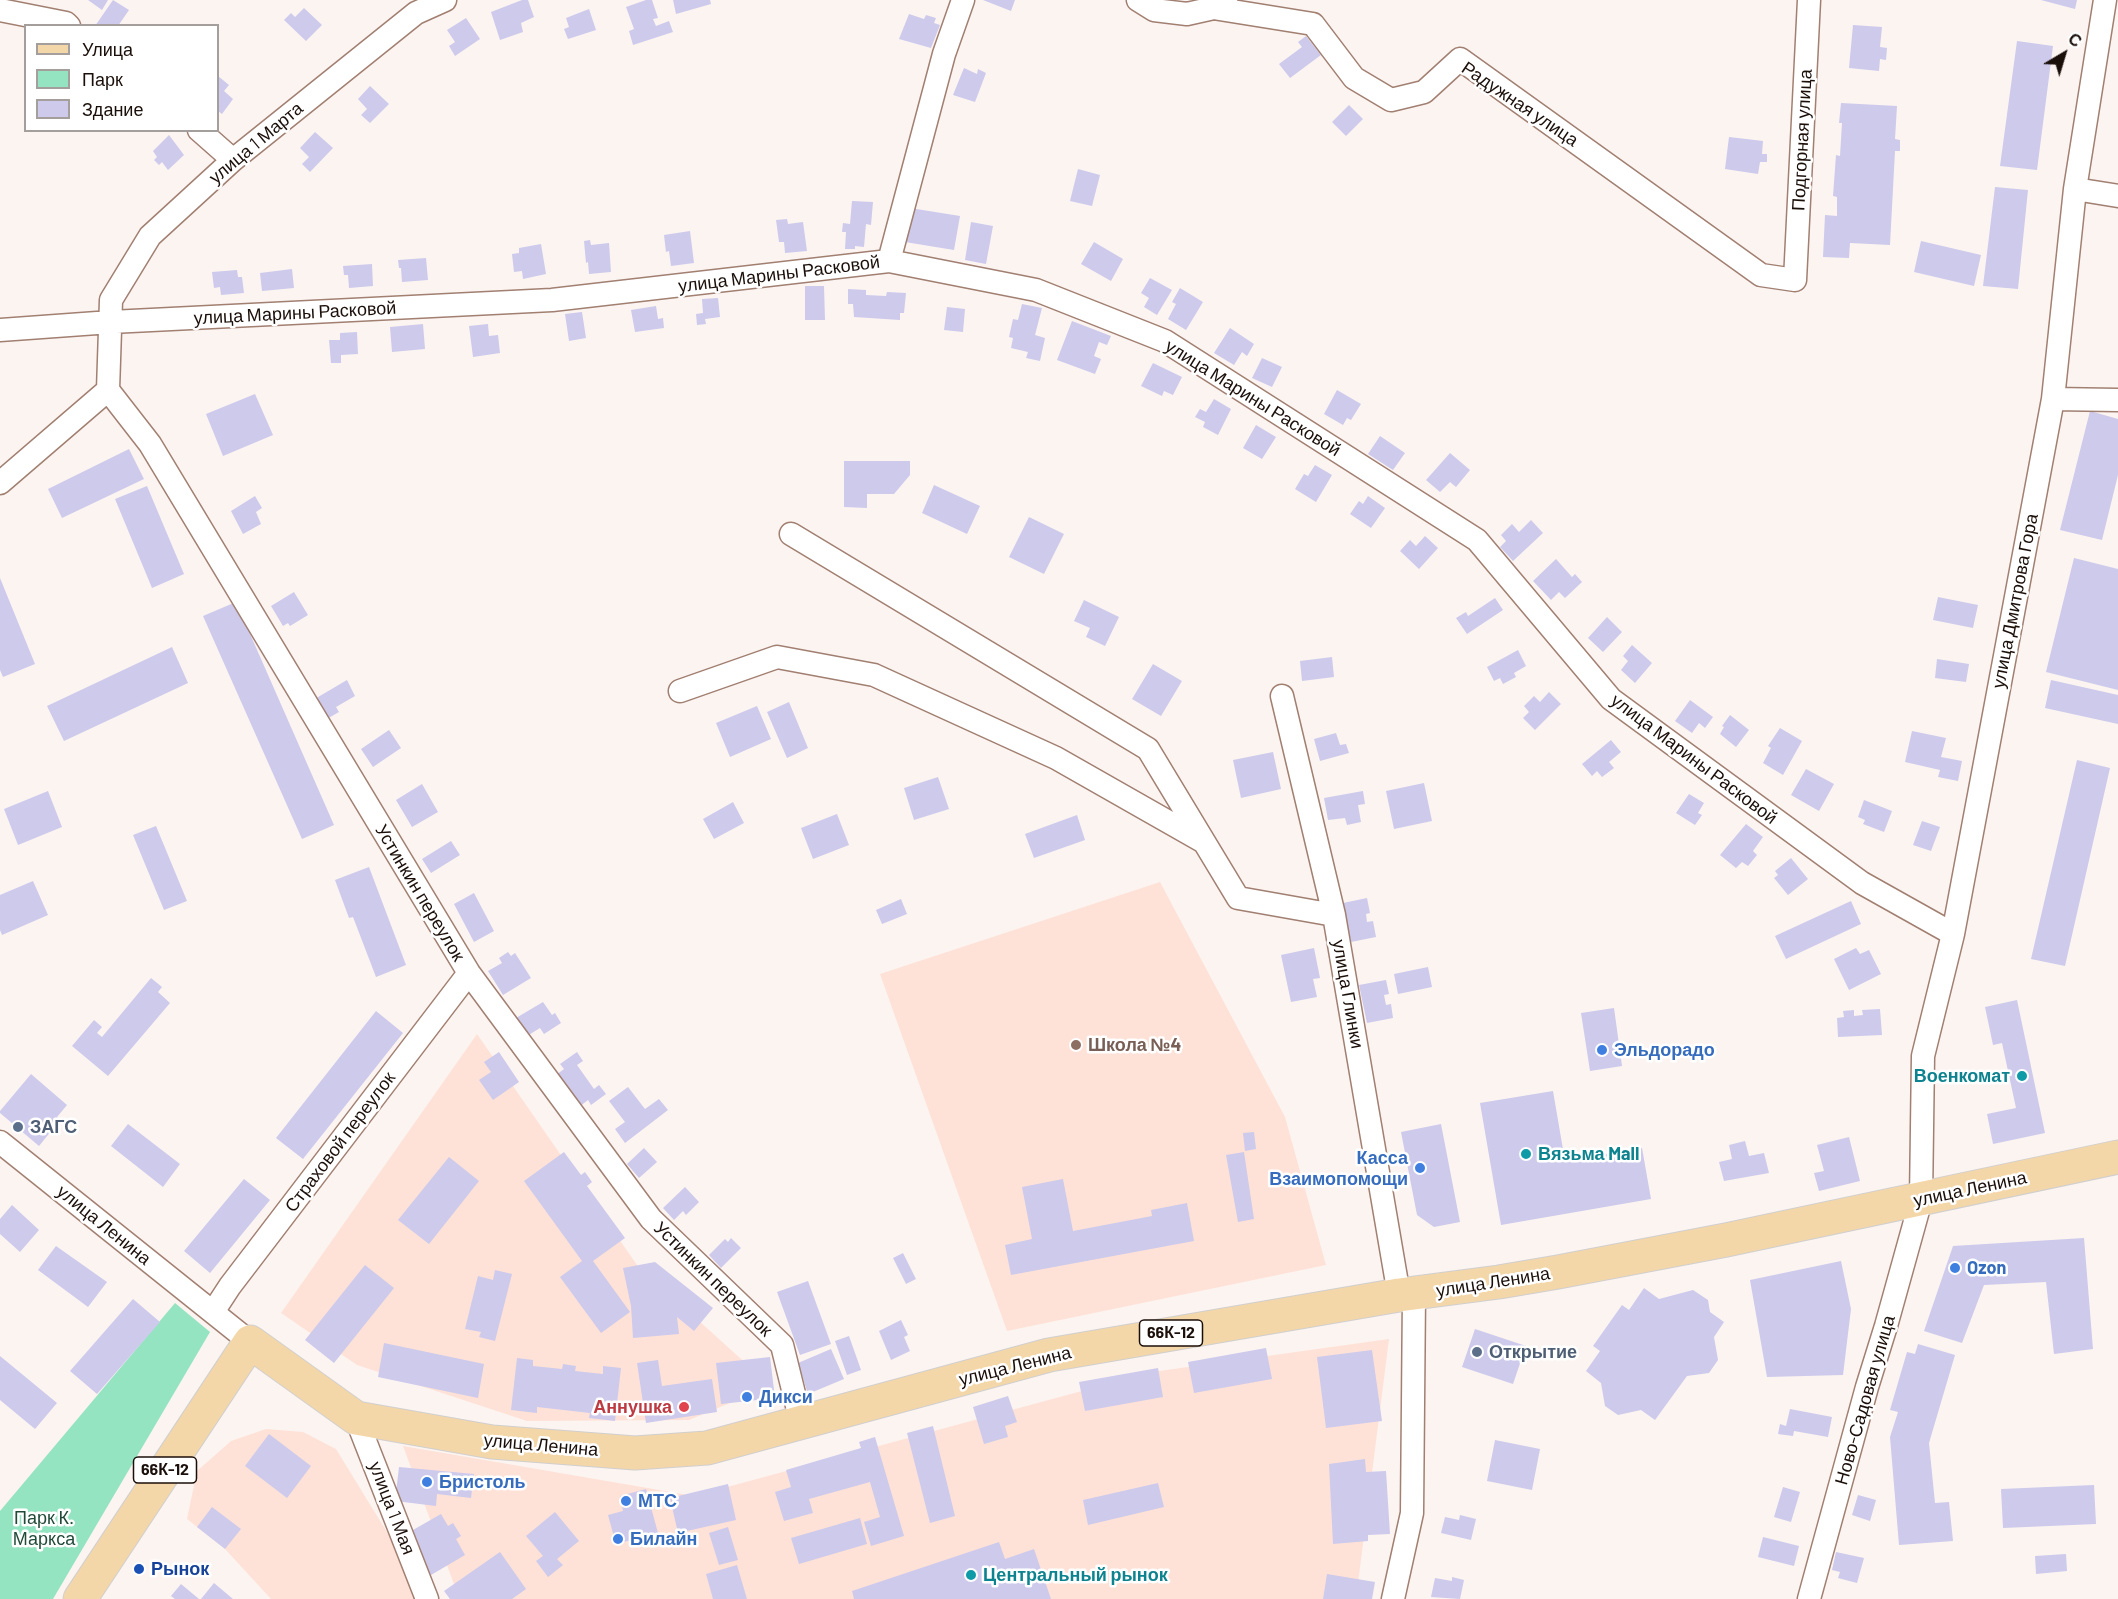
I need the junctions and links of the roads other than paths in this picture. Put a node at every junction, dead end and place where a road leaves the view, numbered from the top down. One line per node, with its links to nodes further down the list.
1 (445, 0): 11 (street, улица 1 Марта)
2 (963, 0): 14 (street)
3 (1138, 0): 7 (street)
4 (1249, 0): 7 (street)
5 (1809, 0): 15 (street, Подгорная улица)
6 (2105, 0): 12 (street, улица Дмитрова Гора)
7 (1213, 8): 15 (street, Радужная улица)
8 (0, 10): 9 (street)
9 (67, 24)
10 (201, 132): 11 (street)
11 (233, 160): 16 (street, улица 1 Марта)
12 (2075, 189): 13 (street); 19 (street, улица Дмитрова Гора)
13 (2118, 196)
14 (889, 261): 16 (street, улица Марины Расковой); 27 (street, улица Марины Расковой)
15 (1795, 280)
16 (111, 322): 17 (street, улица Марины Расковой); 18 (street)
17 (0, 330)
18 (108, 390): 21 (street); 28 (street, Устинкин переулок)
19 (2053, 399): 20 (street); 27 (street, улица Дмитрова Гора)
20 (2118, 400)
21 (0, 483)
22 (791, 534): 25 (street)
23 (680, 691): 25 (street)
24 (1281, 696): 26 (street, улица Глинки)
25 (1204, 842): 26 (street)
26 (1334, 915): 32 (street, улица Глинки)
27 (1953, 934): 31 (street, улица Дмитрова Гора)
28 (469, 974): 33 (street, Страховой переулок); 36 (street, Устинкин переулок)
29 (0, 1142): 33 (street, улица Ленина)
30 (2118, 1157): 31 (main road, улица Ленина / 66К-12)
31 (1921, 1200): 32 (main road, улица Ленина / 66К-12); 40 (street, Ново-Садовая улица)
32 (1406, 1294): 36 (main road, улица Ленина / 66К-12); 39 (street, улица Глинки)
33 (213, 1312): 34 (street, улица Ленина)
34 (249, 1342): 35 (main road, улица Ленина / 66К-12); 37 (main road, 66К-12)
35 (356, 1418): 36 (main road, улица Ленина / 66К-12); 38 (street, улица 1 Мая)
36 (801, 1422)
37 (80, 1599)
38 (428, 1599)
39 (1393, 1599)
40 (1809, 1599)

